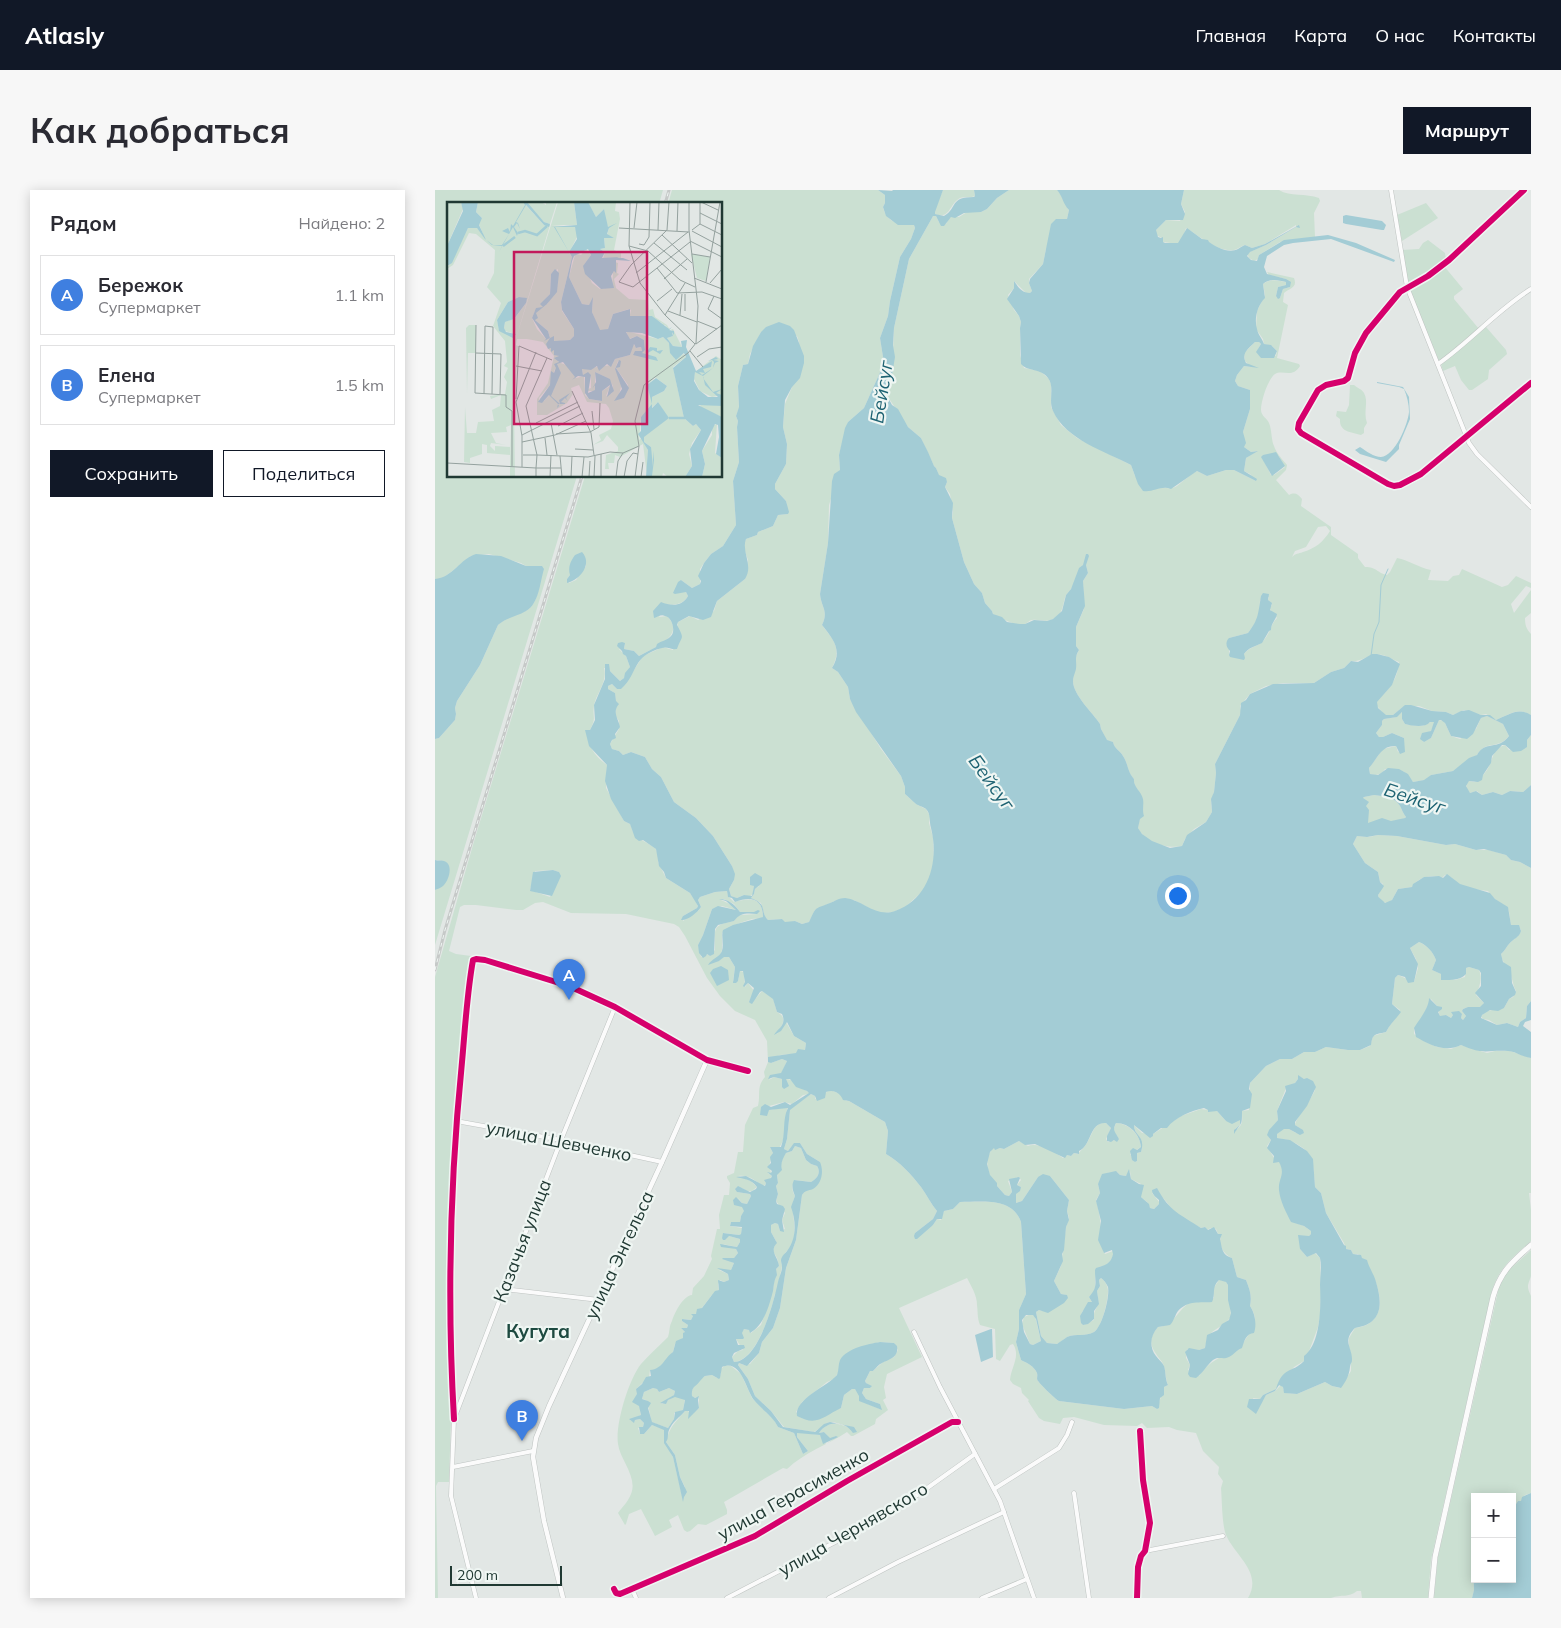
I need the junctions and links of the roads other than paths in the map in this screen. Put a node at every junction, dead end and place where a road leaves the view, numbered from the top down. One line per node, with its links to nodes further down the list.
1 (1391, 190): 3 (street)
2 (1524, 190): 3 (street)
3 (1407, 287): 5 (street); 7 (street)
4 (1531, 289): 5 (street)
5 (1438, 364): 7 (street)
6 (1531, 383): 7 (street)
7 (1466, 436): 8 (street)
8 (1531, 507)
9 (615, 1007): 10 (street); 12 (street); 13 (street, Казачья улица)
10 (707, 1060): 11 (street); 14 (street, улица Энгельса)
11 (748, 1071)
12 (456, 1121): 13 (street, улица Шевченко); 19 (street)
13 (561, 1140): 14 (street, улица Шевченко); 16 (street, Казачья улица)
14 (662, 1162): 17 (street, улица Энгельса)
15 (1531, 1245): 45 (main road)
16 (504, 1289): 17 (street); 19 (street, Казачья улица)
17 (599, 1300): 23 (street, улица Энгельса)
18 (914, 1332): 20 (street)
19 (454, 1419): 25 (street, Казачья улица)
20 (958, 1422): 24 (street); 33 (street, улица Герасименко)
21 (1072, 1422): 26 (street)
22 (1140, 1431): 30 (street)
23 (533, 1451): 25 (street); 36 (street, улица Энгельса)
24 (975, 1454): 26 (street); 34 (street, улица Чернявского)
25 (453, 1466): 35 (street, Казачья улица)
26 (994, 1489): 28 (street)
27 (1074, 1493): 43 (street)
28 (1004, 1512): 31 (street); 40 (street)
29 (1223, 1536): 30 (street)
30 (1145, 1551): 44 (street)
31 (1027, 1579): 41 (street); 42 (street)
32 (614, 1589): 33 (street, улица Герасименко)
33 (632, 1589): 37 (street)
34 (740, 1592): 38 (street, улица Чернявского); 39 (street)
35 (476, 1598)
36 (563, 1598)
37 (636, 1598)
38 (727, 1598)
39 (742, 1598)
40 (829, 1598)
41 (982, 1598)
42 (1034, 1598)
43 (1089, 1598)
44 (1137, 1598)
45 (1431, 1598)

